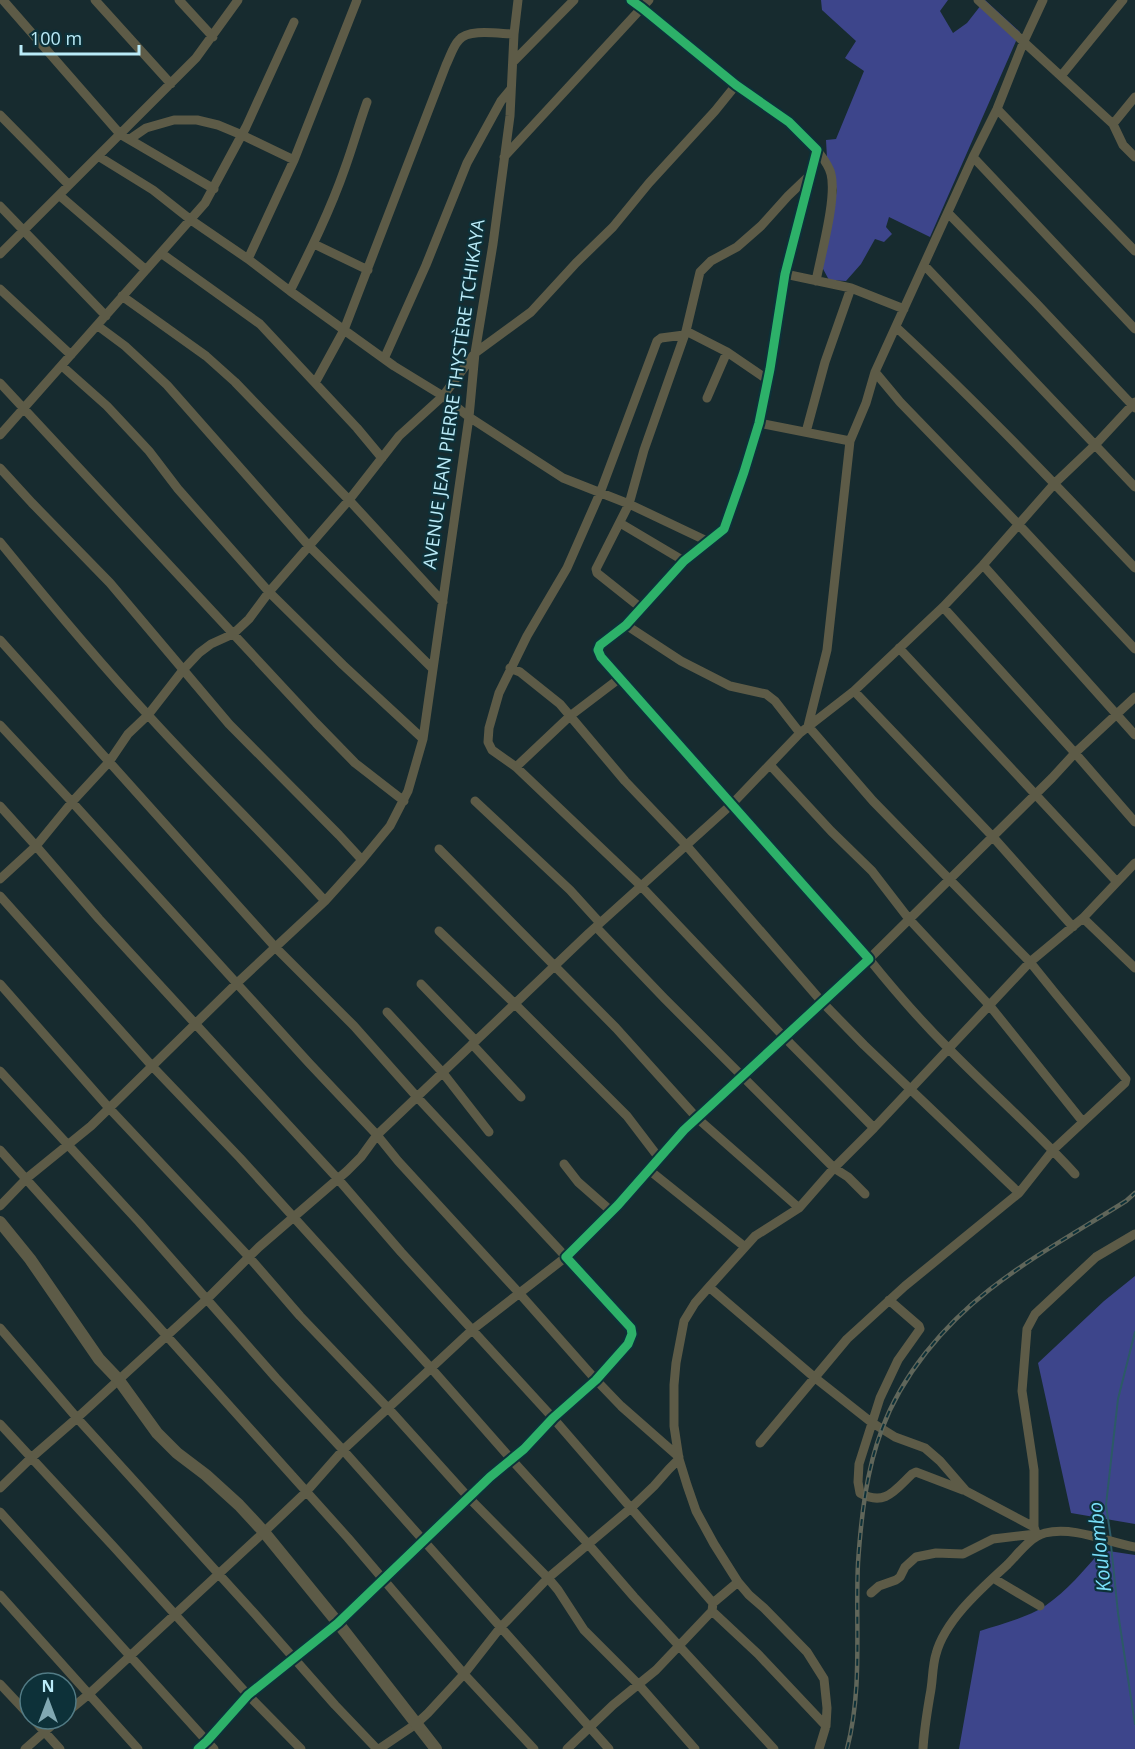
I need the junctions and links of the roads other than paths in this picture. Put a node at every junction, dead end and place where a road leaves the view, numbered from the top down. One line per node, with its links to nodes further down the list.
1 (3, 0): 28 (street)
2 (95, 0): 20 (street)
3 (179, 0): 16 (street)
4 (238, 0): 16 (street)
5 (357, 0): 36 (street)
6 (518, 0): 15 (street, AVENUE JEAN PIERRE THYSTÈRE TCHIKAYA)
7 (574, 0): 18 (street)
8 (631, 0): 13 (street)
9 (649, 0): 13 (street)
10 (978, 0): 17 (street)
11 (1043, 0): 17 (street)
12 (1123, 0): 19 (street)
13 (642, 8): 21 (street); 33 (street)
14 (294, 22): 29 (street)
15 (514, 34): 18 (street, AVENUE JEAN PIERRE THYSTÈRE TCHIKAYA); 52 (street)
16 (213, 37): 20 (street)
17 (1024, 41): 19 (street); 25 (street)
18 (513, 62): 22 (street, AVENUE JEAN PIERRE THYSTÈRE TCHIKAYA)
19 (1061, 76): 27 (street)
20 (171, 84): 28 (street)
21 (736, 85): 31 (street); 67 (street)
22 (511, 89): 33 (street, AVENUE JEAN PIERRE THYSTÈRE TCHIKAYA); 69 (street)
23 (1135, 97): 27 (street)
24 (367, 102): 45 (street)
25 (997, 110): 34 (street); 46 (street)
26 (0, 115): 38 (street)
27 (1113, 124): 35 (street)
28 (120, 134): 30 (street); 32 (street)
29 (242, 135): 30 (street); 36 (street); 39 (street)
30 (130, 139): 39 (street)
31 (817, 150): 37 (street); 54 (street)
32 (98, 156): 38 (street); 43 (street)
33 (504, 157): 67 (street, AVENUE JEAN PIERRE THYSTÈRE TCHIKAYA)
34 (973, 157): 42 (street); 63 (street)
35 (1135, 157)
36 (294, 160): 49 (street)
37 (810, 175): 53 (street); 65 (street)
38 (69, 185): 40 (street)
39 (214, 189): 43 (street)
40 (59, 195): 44 (street); 51 (street)
41 (0, 206): 44 (street)
42 (948, 213): 50 (street); 77 (street)
43 (191, 220): 47 (street); 49 (street)
44 (24, 230): 48 (street); 60 (street)
45 (314, 244): 52 (street); 57 (street)
46 (1135, 251)
47 (161, 253): 51 (street); 74 (street)
48 (0, 254)
49 (248, 259): 57 (street)
50 (924, 265): 59 (street); 84 (street)
51 (146, 270): 58 (street)
52 (368, 270): 64 (street)
53 (785, 274): 54 (street); 72 (street)
54 (816, 281): 55 (street)
55 (852, 288): 59 (street); 81 (street)
56 (0, 289): 68 (street)
57 (290, 291): 64 (street)
58 (122, 296): 60 (street); 90 (street)
59 (904, 309): 62 (street)
60 (106, 316): 61 (street)
61 (98, 326): 68 (street); 96 (street)
62 (896, 327): 71 (street); 87 (street)
63 (1135, 329)
64 (344, 330): 69 (street); 74 (street)
65 (685, 333): 66 (street); 89 (street); 91 (street)
66 (727, 352): 72 (street); 76 (street)
67 (476, 353): 75 (street); 79 (street, AVENUE JEAN PIERRE THYSTÈRE TCHIKAYA)
68 (71, 356): 70 (street)
69 (384, 359): 75 (street)
70 (62, 366): 78 (street); 100 (street)
71 (875, 372): 83 (street); 93 (street)
72 (768, 380): 80 (street)
73 (0, 383): 78 (street)
74 (315, 383): 85 (street)
75 (443, 396): 79 (street); 85 (street)
76 (707, 398)
77 (1134, 405): 84 (street)
78 (23, 409): 82 (street); 105 (street)
79 (470, 417): 89 (street); 101 (street, AVENUE JEAN PIERRE THYSTÈRE TCHIKAYA)
80 (759, 423): 81 (street); 94 (street)
81 (806, 432): 83 (street)
82 (0, 435)
83 (850, 441): 119 (street)
84 (1096, 444): 87 (street); 88 (street)
85 (382, 458): 90 (street)
86 (0, 468): 111 (street)
87 (1055, 483): 93 (street); 99 (street)
88 (1135, 487)
89 (600, 493): 91 (street); 109 (street)
90 (349, 500): 96 (street); 101 (street)
91 (628, 504): 92 (street); 94 (street)
92 (620, 523): 97 (street); 102 (street)
93 (1019, 525): 98 (street); 108 (street)
94 (707, 541): 97 (street)
95 (0, 542): 116 (street)
96 (309, 546): 100 (street); 110 (street)
97 (684, 561): 102 (street)
98 (983, 565): 103 (street); 115 (street)
99 (1135, 568)
100 (269, 592): 105 (street); 122 (street)
101 (443, 602): 110 (street, AVENUE JEAN PIERRE THYSTÈRE TCHIKAYA)
102 (641, 608): 104 (street)
103 (943, 608): 107 (street); 123 (street)
104 (626, 625): 112 (street); 120 (street)
105 (233, 634): 111 (street); 128 (street)
106 (0, 640): 124 (street)
107 (899, 648): 113 (street); 127 (street)
108 (1135, 649)
109 (510, 668): 117 (street); 126 (street)
110 (433, 669): 122 (street, AVENUE JEAN PIERRE THYSTÈRE TCHIKAYA)
111 (183, 670): 116 (street); 138 (street)
112 (620, 678): 117 (street); 131 (street)
113 (854, 691): 119 (street); 134 (street)
114 (1135, 697): 115 (street)
115 (1116, 714): 121 (street); 123 (street)
116 (148, 715): 124 (street); 145 (street)
117 (570, 716): 126 (street); 135 (street)
118 (0, 725): 130 (street)
119 (808, 726): 120 (street); 141 (street)
120 (800, 733): 125 (street)
121 (1135, 735)
122 (423, 738): 128 (street, AVENUE JEAN PIERRE THYSTÈRE TCHIKAYA)
123 (1075, 753): 127 (street); 133 (street)
124 (109, 762): 130 (street); 151 (street)
125 (770, 765): 131 (street); 147 (street)
126 (516, 767): 143 (street)
127 (1036, 794): 134 (street); 142 (street)
128 (404, 801): 138 (street, AVENUE JEAN PIERRE THYSTÈRE TCHIKAYA)
129 (476, 801): 148 (street)
130 (72, 802): 136 (street); 157 (street)
131 (732, 804): 135 (street); 152 (street)
132 (0, 806): 136 (street)
133 (1135, 822)
134 (993, 837): 141 (street); 149 (street)
135 (686, 845): 143 (street); 159 (street)
136 (36, 846): 140 (street); 163 (street)
137 (439, 849): 154 (street)
138 (362, 860): 145 (street, AVENUE JEAN PIERRE THYSTÈRE TCHIKAYA)
139 (1135, 863): 142 (street)
140 (0, 879)
141 (950, 879): 147 (street); 153 (street)
142 (1117, 882): 146 (street)
143 (641, 886): 148 (street); 164 (street)
144 (0, 896): 167 (street)
145 (325, 901): 151 (street, AVENUE JEAN PIERRE THYSTÈRE TCHIKAYA)
146 (1083, 918): 149 (street); 155 (street)
147 (909, 919): 152 (street); 161 (street)
148 (598, 925): 154 (street); 170 (street)
149 (1073, 927): 153 (street)
150 (439, 931): 160 (street)
151 (276, 948): 157 (street, AVENUE JEAN PIERRE THYSTÈRE TCHIKAYA); 172 (street)
152 (869, 959): 159 (street); 166 (street)
153 (1030, 962): 161 (street); 176 (street)
154 (555, 966): 160 (street); 175 (street)
155 (1135, 968)
156 (0, 984): 174 (street)
157 (236, 984): 163 (street, AVENUE JEAN PIERRE THYSTÈRE TCHIKAYA); 179 (street)
158 (421, 984): 165 (street)
159 (822, 1002): 164 (street); 171 (street)
160 (515, 1004): 165 (street); 183 (street)
161 (990, 1006): 166 (street); 176 (street)
162 (387, 1012): 169 (street)
163 (195, 1025): 167 (street, AVENUE JEAN PIERRE THYSTÈRE TCHIKAYA); 189 (street)
164 (784, 1037): 170 (street); 177 (street)
165 (474, 1042): 169 (street); 173 (street)
166 (948, 1049): 171 (street); 182 (street)
167 (152, 1066): 174 (street, AVENUE JEAN PIERRE THYSTÈRE TCHIKAYA); 195 (street)
168 (0, 1071): 180 (street)
169 (442, 1072): 172 (street); 178 (street)
170 (743, 1076): 175 (street); 185 (street)
171 (910, 1089): 177 (street); 190 (street)
172 (417, 1097): 179 (street); 200 (street)
173 (521, 1097)
174 (109, 1108): 180 (street, AVENUE JEAN PIERRE THYSTÈRE TCHIKAYA); 199 (street)
175 (697, 1118): 183 (street); 193 (street)
176 (1083, 1122): 182 (street)
177 (874, 1128): 185 (street)
178 (489, 1132)
179 (377, 1135): 189 (street); 202 (street)
180 (68, 1144): 188 (street, AVENUE JEAN PIERRE THYSTÈRE TCHIKAYA); 203 (street)
181 (0, 1150): 188 (street)
182 (1053, 1150): 187 (street); 190 (street)
183 (659, 1158): 186 (street)
184 (564, 1164): 194 (street)
185 (834, 1168): 191 (street); 193 (street)
186 (649, 1170): 194 (street); 198 (street)
187 (1075, 1174)
188 (27, 1179): 192 (street, AVENUE JEAN PIERRE THYSTÈRE TCHIKAYA); 207 (street)
189 (338, 1179): 195 (street); 206 (street)
190 (1018, 1193): 204 (street)
191 (866, 1194)
192 (0, 1206)
193 (799, 1208): 198 (street)
194 (611, 1211): 200 (street)
195 (292, 1217): 199 (street); 208 (street)
196 (0, 1222): 210 (street)
197 (1135, 1234): 228 (street)
198 (745, 1247): 201 (street)
199 (249, 1257): 203 (street); 212 (street)
200 (566, 1257): 202 (street); 211 (street)
201 (709, 1287): 209 (street); 220 (street)
202 (520, 1294): 206 (street); 211 (street)
203 (207, 1299): 207 (street); 218 (street)
204 (889, 1300): 209 (street); 215 (street)
205 (0, 1328): 213 (street)
206 (472, 1330): 208 (street); 214 (street)
207 (166, 1335): 210 (street); 224 (street)
208 (431, 1368): 212 (street); 221 (street)
209 (814, 1377): 215 (street); 217 (street)
210 (118, 1379): 213 (street); 229 (street)
211 (596, 1380): 214 (street); 220 (street)
212 (388, 1408): 218 (street); 225 (street)
213 (77, 1418): 219 (street); 233 (street)
214 (554, 1418): 221 (street); 226 (street)
215 (871, 1422): 223 (street); 223 (street)
216 (0, 1424): 219 (street)
217 (760, 1443)
218 (343, 1450): 224 (street); 230 (street)
219 (31, 1458): 222 (street); 242 (street)
220 (679, 1458): 226 (street); 237 (street)
221 (511, 1459): 225 (street); 231 (street)
222 (0, 1488)
223 (966, 1491): 228 (street)
224 (306, 1492): 229 (street); 234 (street)
225 (469, 1498): 230 (street); 235 (street)
226 (631, 1508): 231 (street); 241 (street)
227 (0, 1512): 246 (street)
228 (1035, 1532): 232 (street); 236 (street); 238 (street)
229 (264, 1533): 233 (street); 243 (street)
230 (423, 1540): 234 (street); 244 (street)
231 (589, 1545): 235 (street); 245 (street)
232 (1135, 1547)
233 (217, 1574): 242 (street); 247 (street)
234 (383, 1578): 243 (street); 248 (street)
235 (548, 1578): 244 (street); 250 (street)
236 (993, 1578): 240 (street); 273 (street)
237 (738, 1582): 241 (street); 256 (street)
238 (871, 1593)
239 (0, 1595): 251 (street)
240 (1041, 1606)
241 (713, 1607): 245 (street); 256 (street)
242 (175, 1613): 246 (street); 252 (street)
243 (338, 1623): 247 (street); 255 (street)
244 (500, 1629): 248 (street); 257 (street)
245 (679, 1647): 250 (street); 271 (street)
246 (130, 1656): 251 (street); 259 (street)
247 (294, 1658): 252 (street); 265 (street)
248 (464, 1674): 255 (street); 267 (street)
249 (0, 1684): 254 (street)
250 (639, 1685): 257 (street); 270 (street)
251 (89, 1694): 253 (street); 262 (street)
252 (248, 1695): 259 (street); 264 (street)
253 (78, 1703)
254 (18, 1704)
255 (416, 1724): 265 (street); 266 (street)
256 (826, 1726): 272 (street)
257 (589, 1727): 268 (street); 269 (street)
258 (44, 1731): 260 (street); 261 (street)
259 (211, 1745): 263 (street)
260 (25, 1749)
261 (60, 1749)
262 (138, 1749)
263 (198, 1749)
264 (301, 1749)
265 (378, 1749)
266 (436, 1749)
267 (534, 1749)
268 (567, 1749)
269 (609, 1749)
270 (695, 1749)
271 (774, 1749)
272 (819, 1749)
273 (923, 1749)

